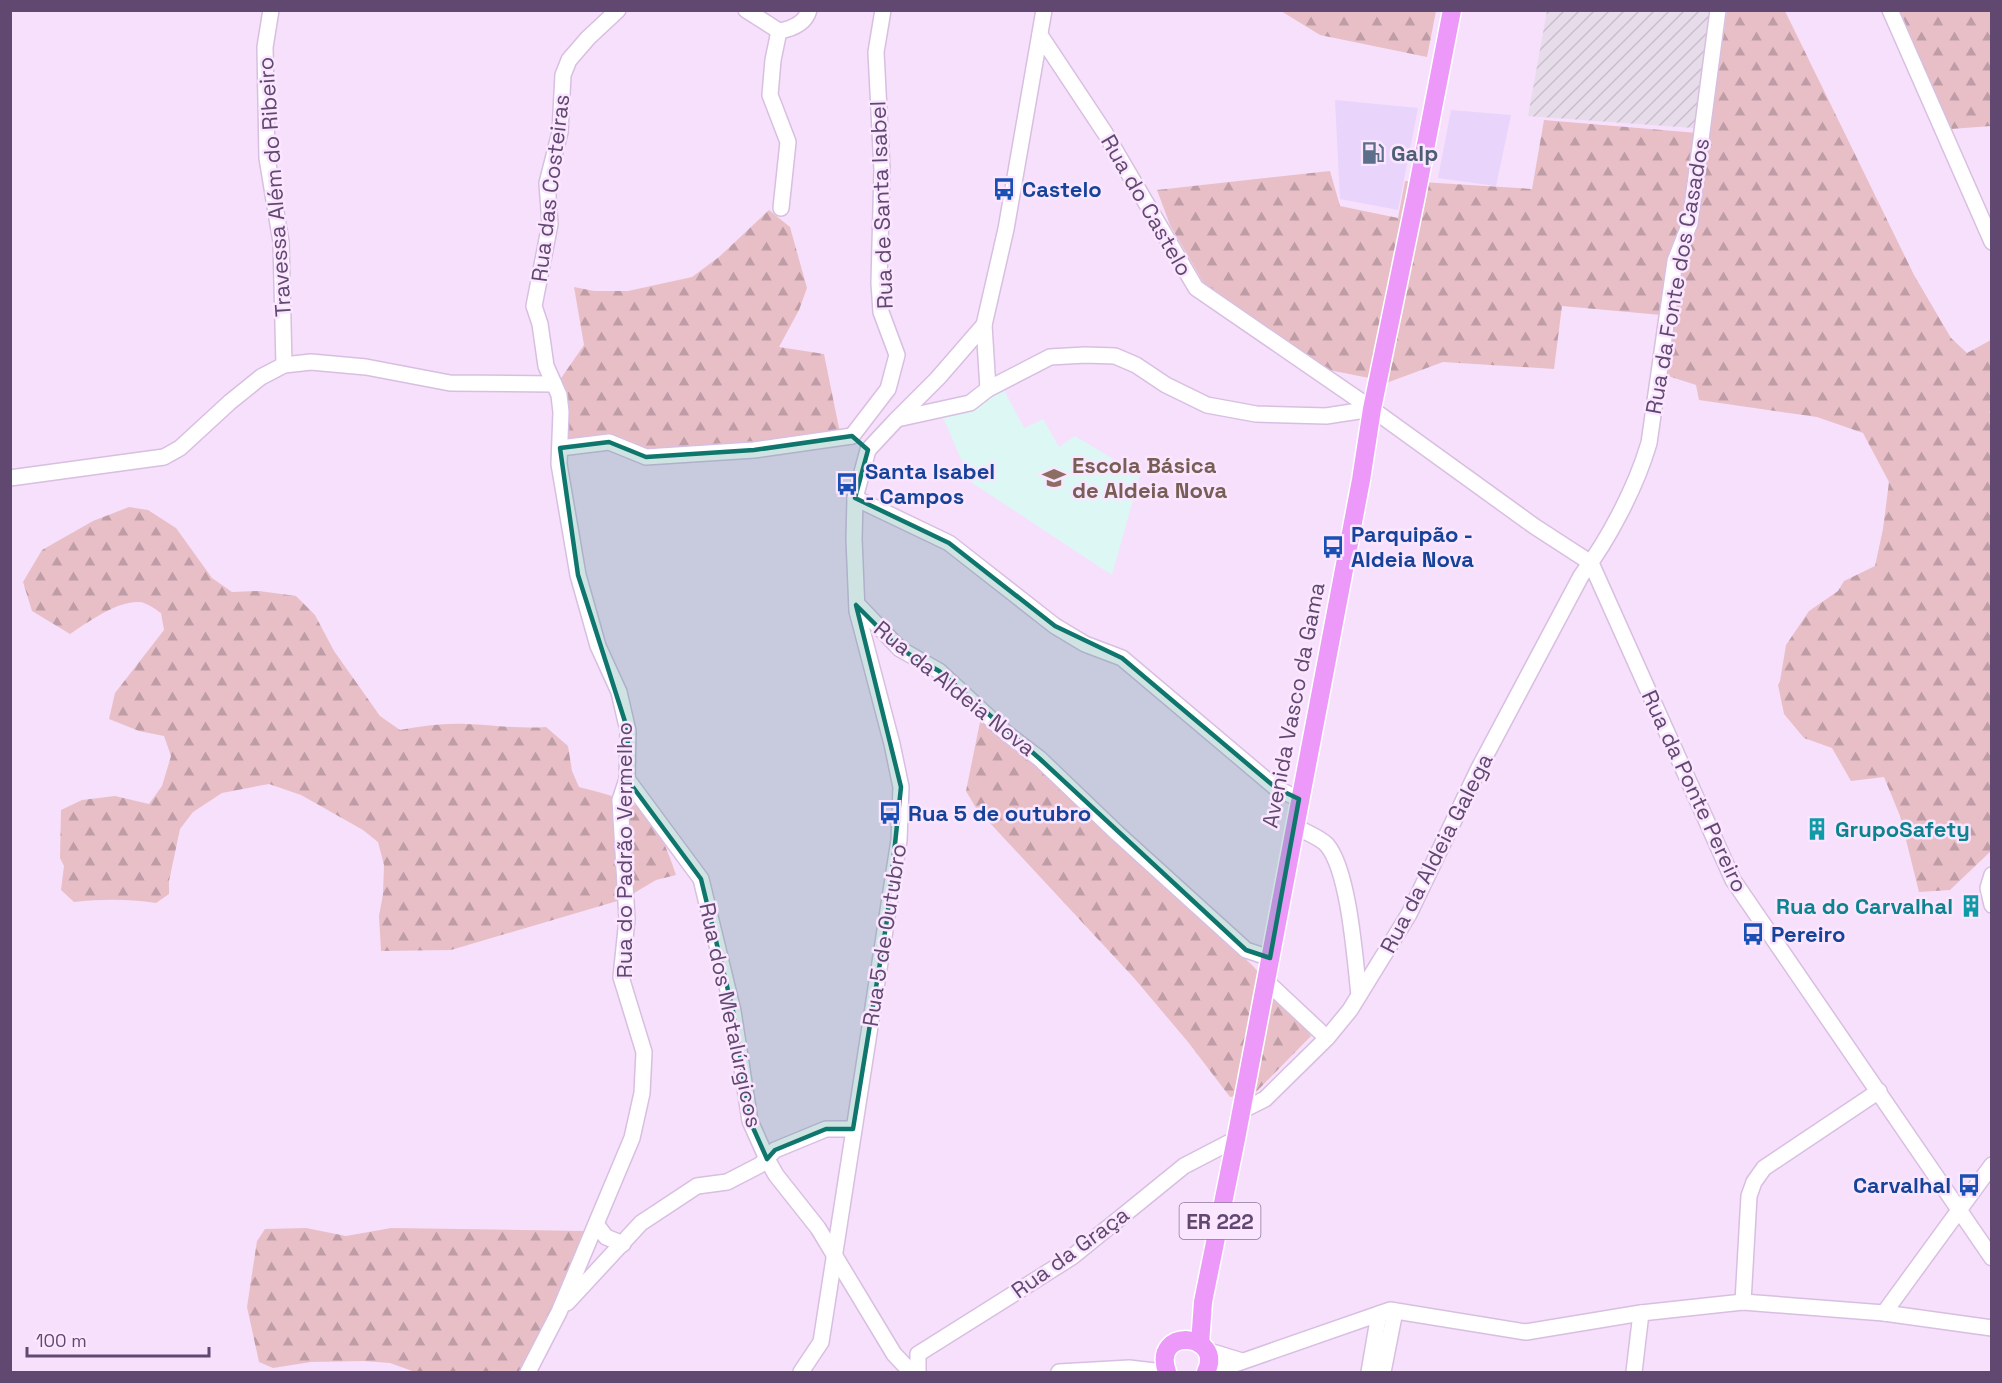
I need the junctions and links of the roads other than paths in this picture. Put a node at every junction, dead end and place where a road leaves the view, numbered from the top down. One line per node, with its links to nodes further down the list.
1 (271, 10): 15 (street, Travessa Além do Ribeiro)
2 (618, 10): 16 (street, Rua das Costeiras)
3 (746, 10): 10 (street)
4 (809, 10): 10 (street)
5 (883, 10): 20 (street, Rua de Santa Isabel)
6 (1044, 10): 11 (street, Rua 5 de Outubro)
7 (1452, 10): 18 (main road, Avenida Vasco da Gama / ER 222)
8 (1718, 10): 25 (street, Rua da Fonte dos Casados)
9 (1890, 10): 13 (street)
10 (779, 31): 12 (street)
11 (1040, 35): 14 (street, Rua 5 de Outubro); 18 (street, Rua do Castelo)
12 (781, 208)
13 (1992, 242)
14 (984, 325): 17 (street, Rua 5 de Outubro); 19 (street, Rua 5 de Outubro)
15 (284, 365): 16 (street); 23 (street)
16 (554, 384): 21 (street, Rua do Padrão Vermelho)
17 (988, 389): 18 (street); 19 (street)
18 (1372, 409): 25 (street); 28 (main road, Avenida Vasco da Gama / ER 222)
19 (896, 420): 22 (street, Rua 5 de Outubro)
20 (852, 436): 21 (street); 22 (street)
21 (560, 448): 27 (street, Rua do Padrão Vermelho)
22 (868, 450): 24 (street, Rua 5 de Outubro)
23 (10, 478)
24 (855, 498): 26 (street, Rua 5 de Outubro); 28 (street)
25 (1591, 563): 34 (street, Rua da Aldeia Galega); 36 (street, Rua da Ponte Pereiro)
26 (857, 604): 32 (street, Rua da Aldeia Nova); 38 (street, Rua 5 de Outubro)
27 (627, 779): 40 (street, Rua dos Metalúrgicos); 43 (street, Rua do Padrão Vermelho)
28 (1299, 799): 29 (main road, Avenida Vasco da Gama / ER 222)
29 (1295, 826): 32 (main road, Avenida Vasco da Gama / ER 222); 34 (street)
30 (1992, 875): 31 (street)
31 (1992, 905)
32 (1270, 958): 33 (main road, Avenida Vasco da Gama / ER 222)
33 (1265, 980): 35 (street); 37 (main road, Avenida Vasco da Gama / ER 222)
34 (1359, 995): 35 (street, Rua da Aldeia Galega)
35 (1327, 1038): 37 (street, Rua da Aldeia Galega)
36 (1879, 1091): 42 (street, Rua da Ponte Pereiro); 47 (street)
37 (1241, 1111): 39 (main road, Avenida Vasco da Gama / ER 222)
38 (853, 1129): 40 (street); 45 (street, Rua 5 de Outubro)
39 (1236, 1139): 54 (main road, Avenida Vasco da Gama / ER 222); 60 (street, Rua da Graça)
40 (767, 1159): 44 (street); 45 (street, Rua dos Metalúrgicos)
41 (1992, 1165): 42 (street)
42 (1959, 1209): 46 (street, Rua da Ponte Pereiro); 51 (street)
43 (596, 1224): 44 (street); 49 (street, Rua do Padrão Vermelho)
44 (623, 1244): 49 (street)
45 (836, 1255): 58 (street, Rua 5 de Outubro); 59 (street, Rua dos Metalúrgicos)
46 (1992, 1258)
47 (1743, 1302): 50 (street); 51 (street)
48 (1395, 1311): 50 (street); 52 (street); 65 (street)
49 (559, 1312): 57 (street, Rua do Padrão Vermelho)
50 (1641, 1313): 66 (street)
51 (1884, 1313): 53 (street)
52 (1379, 1314): 56 (street); 64 (street)
53 (1992, 1328)
54 (1197, 1344): 55 (main road, Avenida Vasco da Gama / ER 222); 56 (street); 62 (main road, Avenida Vasco da Gama / ER 222)
55 (1165, 1367): 61 (street)
56 (1236, 1367): 63 (street)
57 (528, 1372)
58 (801, 1372)
59 (910, 1372)
60 (918, 1372)
61 (1059, 1372)
62 (1206, 1372)
63 (1212, 1372)
64 (1369, 1372)
65 (1383, 1372)
66 (1634, 1372)

